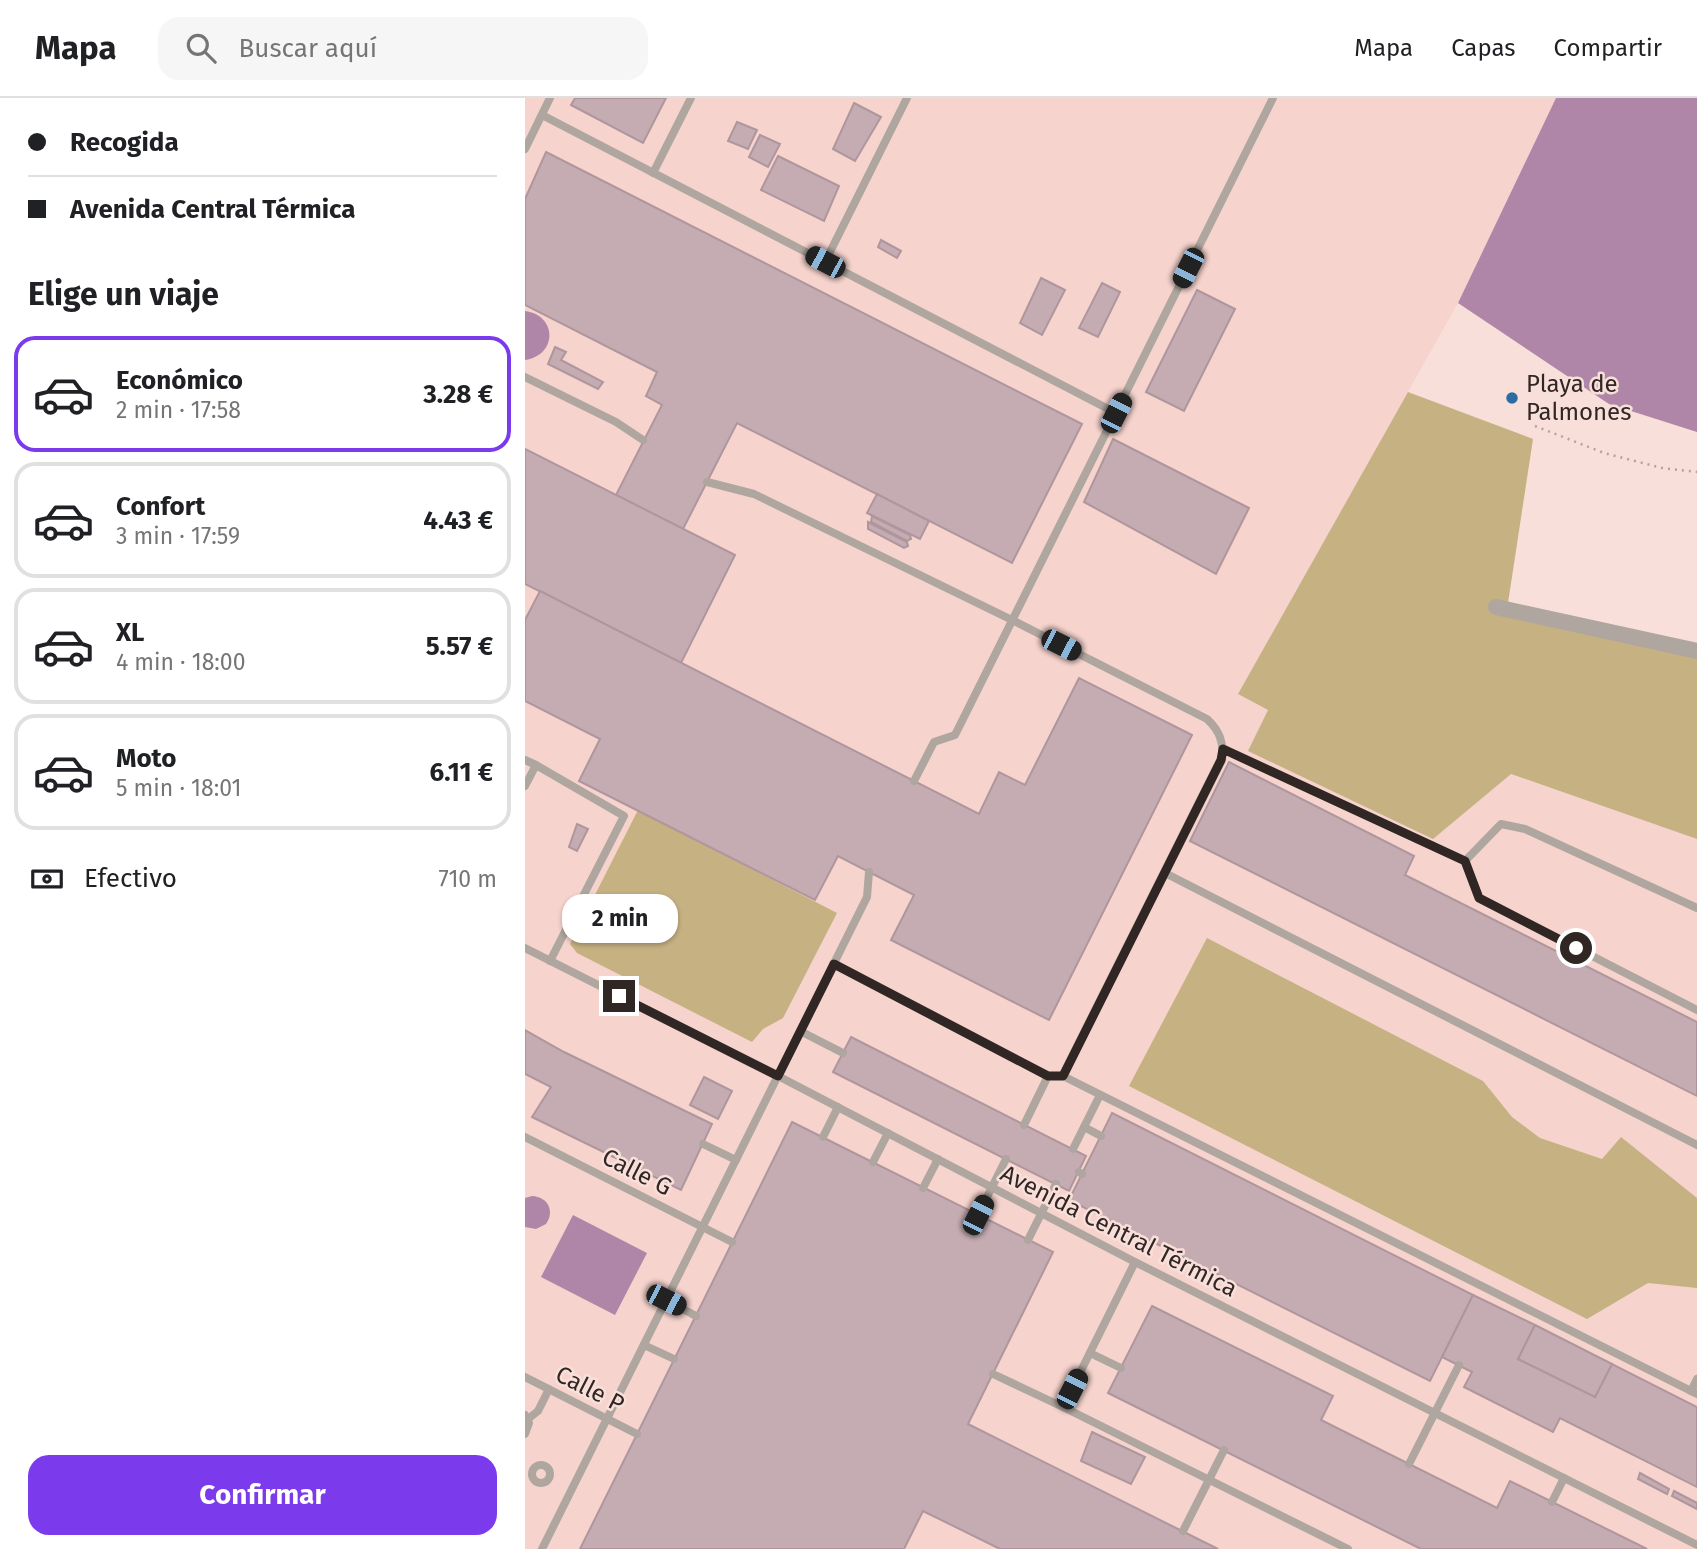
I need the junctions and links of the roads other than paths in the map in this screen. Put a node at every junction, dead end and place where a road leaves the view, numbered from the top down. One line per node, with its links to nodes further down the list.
1 (550, 98): 5 (lane)
2 (691, 98): 7 (lane)
3 (907, 98): 8 (lane)
4 (1273, 98): 10 (lane)
5 (542, 115): 6 (lane); 7 (lane)
6 (525, 149)
7 (653, 173): 8 (lane)
8 (825, 262): 10 (lane)
9 (525, 377): 11 (lane)
10 (1116, 413): 14 (lane)
11 (643, 440)
12 (707, 482): 14 (lane)
13 (1496, 607): 15 (street)
14 (1012, 620): 16 (lane); 19 (lane)
15 (1697, 651)
16 (1223, 749): 21 (lane); 23 (lane)
17 (525, 760): 18 (lane)
18 (536, 765): 20 (lane); 26 (lane)
19 (914, 781)
20 (525, 786)
21 (1465, 861): 24 (lane); 28 (lane)
22 (869, 872): 27 (lane)
23 (1165, 873): 33 (lane); 43 (lane)
24 (1697, 908)
25 (525, 948): 26 (lane, Avenida Central Térmica)
26 (550, 961): 31 (lane, Avenida Central Térmica)
27 (834, 964): 29 (lane); 32 (lane)
28 (1697, 1010)
29 (800, 1031): 30 (lane); 31 (lane)
30 (842, 1053)
31 (778, 1076): 35 (lane, Avenida Central Térmica); 47 (lane)
32 (1048, 1076): 33 (lane); 36 (lane)
33 (1063, 1076): 34 (lane)
34 (1100, 1094): 37 (lane); 58 (lane)
35 (838, 1107): 38 (lane, Avenida Central Térmica); 41 (lane)
36 (1024, 1125)
37 (1084, 1127): 39 (lane); 44 (lane)
38 (888, 1133): 45 (lane, Avenida Central Térmica); 48 (lane)
39 (1101, 1136)
40 (525, 1137): 54 (lane, Calle G)
41 (823, 1137)
42 (703, 1144): 47 (lane)
43 (1697, 1145)
44 (1073, 1149)
45 (938, 1159): 50 (lane, Avenida Central Térmica); 51 (lane)
46 (1006, 1159): 50 (lane)
47 (736, 1160): 54 (lane)
48 (873, 1162)
49 (1056, 1184): 52 (lane)
50 (992, 1187): 52 (lane, Avenida Central Térmica); 53 (lane)
51 (923, 1188)
52 (1041, 1213): 55 (lane); 57 (lane, Avenida Central Térmica)
53 (978, 1215)
54 (703, 1227): 56 (lane, Calle G); 59 (lane)
55 (1028, 1240)
56 (732, 1242)
57 (1135, 1262): 63 (lane); 73 (lane, Avenida Central Térmica)
58 (1495, 1293): 60 (lane); 71 (lane)
59 (666, 1300): 61 (lane); 62 (lane)
60 (1490, 1303)
61 (696, 1315)
62 (644, 1345): 64 (lane); 75 (lane)
63 (1090, 1353): 66 (lane); 72 (lane)
64 (674, 1359)
65 (1459, 1365): 73 (lane)
66 (1121, 1368)
67 (993, 1374): 72 (lane)
68 (525, 1377): 70 (lane, Calle P)
69 (1697, 1379): 71 (lane)
70 (549, 1389): 74 (lane); 75 (lane, Calle P)
71 (1694, 1393)
72 (1063, 1407): 81 (lane)
73 (1434, 1413): 79 (lane); 80 (lane, Avenida Central Térmica)
74 (526, 1417): 76 (lane)
75 (607, 1419): 77 (lane, Calle P); 85 (lane)
76 (525, 1434)
77 (637, 1434)
78 (1224, 1450): 81 (lane)
79 (1409, 1464)
80 (1564, 1478): 82 (lane); 84 (lane, Avenida Central Térmica)
81 (1209, 1480): 83 (lane); 86 (lane)
82 (1552, 1502)
83 (1183, 1531)
84 (1697, 1545)
85 (542, 1549)
86 (1348, 1549)

